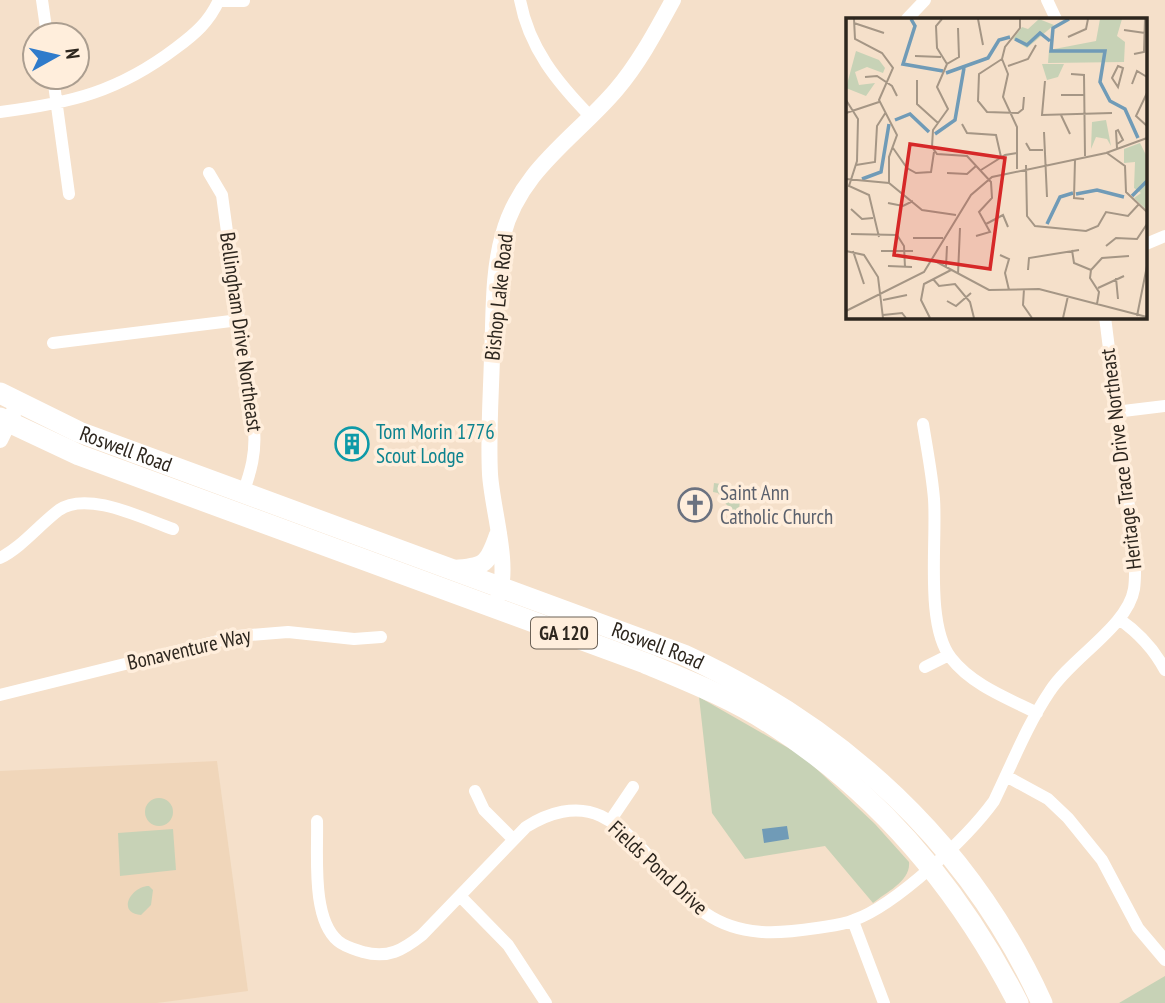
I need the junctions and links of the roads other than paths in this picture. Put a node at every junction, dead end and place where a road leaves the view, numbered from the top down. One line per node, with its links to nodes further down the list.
1 (42, 0): 10 (street)
2 (219, 0): 7 (street); 12 (street)
3 (520, 0): 14 (street)
4 (673, 0): 14 (street, Bishop Lake Road)
5 (925, 0): 8 (street)
6 (1047, 0): 9 (street)
7 (244, 2)
8 (909, 18)
9 (1056, 18)
10 (45, 21)
11 (55, 91): 12 (street)
12 (57, 104): 13 (street); 16 (street)
13 (0, 112)
14 (590, 116): 29 (street, Bishop Lake Road)
15 (209, 173): 20 (street, Bellingham Drive Northeast)
16 (69, 194)
17 (1165, 236): 18 (street)
18 (1148, 243)
19 (1105, 318): 24 (street, Heritage Trace Drive Northeast)
20 (239, 320): 21 (street); 27 (street, Bellingham Drive Northeast)
21 (53, 344)
22 (9, 398): 26 (street); 27 (highway, Roswell Road / GA 120)
23 (1165, 406): 24 (street)
24 (1115, 412): 33 (street, Heritage Trace Drive Northeast)
25 (923, 424): 35 (street)
26 (3, 427): 32 (highway, Roswell Road / GA 120)
27 (243, 493): 31 (highway, Roswell Road / GA 120)
28 (173, 529): 30 (street)
29 (498, 535): 31 (main road); 32 (street, Bishop Lake Road)
30 (0, 558)
31 (451, 569): 32 (highway, Roswell Road / GA 120)
32 (498, 598): 46 (highway, Roswell Road / GA 120)
33 (1119, 619): 37 (street); 39 (street, Heritage Trace Drive Northeast)
34 (381, 637): 38 (street, Bonaventure Way)
35 (948, 655): 36 (street); 39 (street)
36 (925, 667)
37 (1165, 670)
38 (0, 695)
39 (1037, 713): 40 (street, Heritage Trace Drive Northeast)
40 (1006, 776): 46 (street, Heritage Trace Drive Northeast); 49 (street)
41 (632, 786): 44 (street)
42 (475, 791): 45 (street)
43 (317, 821): 47 (street, Fields Pond Drive)
44 (610, 821): 45 (street, Fields Pond Drive); 48 (street, Fields Pond Drive)
45 (513, 839): 47 (street, Fields Pond Drive)
46 (939, 859): 48 (street, Fields Pond Drive); 52 (highway, Roswell Road / GA 120); 53 (highway, Roswell Road / GA 120)
47 (460, 896): 50 (street)
48 (853, 920): 51 (street)
49 (1165, 960)
50 (546, 1003)
51 (884, 1003)
52 (1018, 1003)
53 (1042, 1003)

